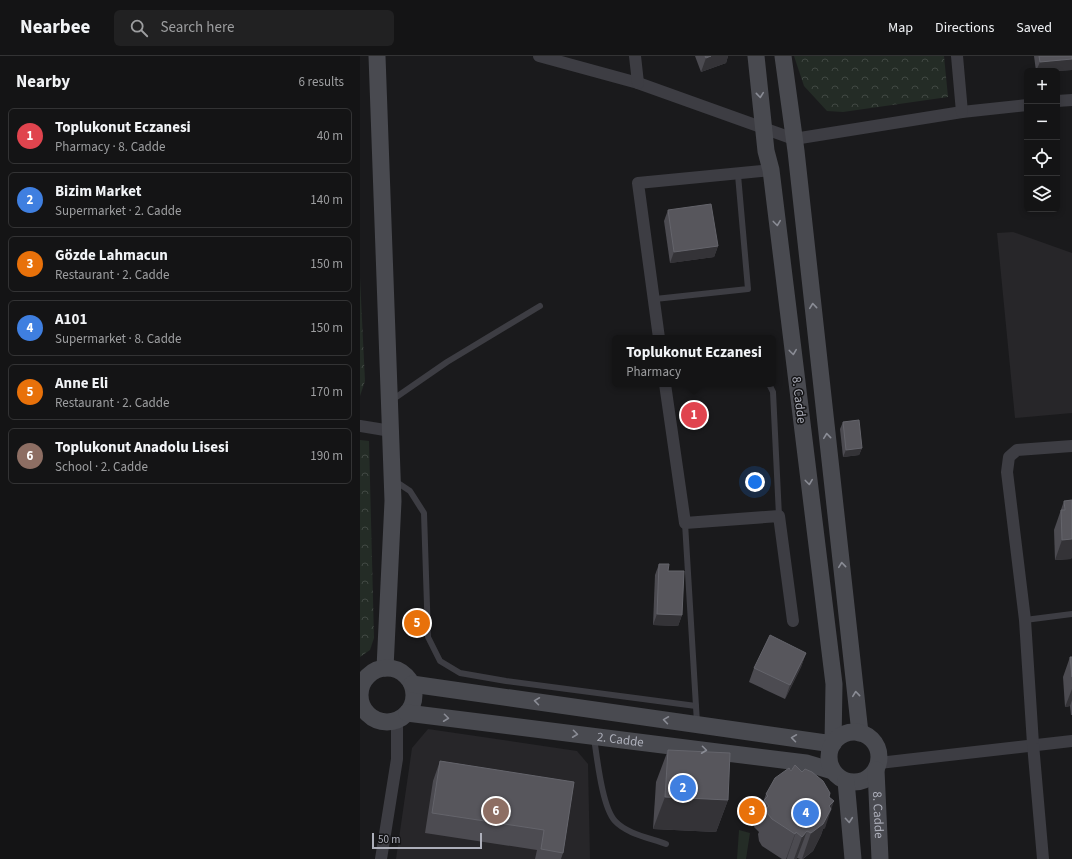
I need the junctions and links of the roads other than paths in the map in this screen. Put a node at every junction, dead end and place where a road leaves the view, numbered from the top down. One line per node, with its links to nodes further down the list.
1 (377, 56): 21 (street)
2 (539, 56): 7 (street)
3 (635, 56): 7 (street)
4 (756, 56): 12 (street, 8. Cadde, one-way to 12)
5 (783, 56): 13 (street, 8. Cadde)
6 (957, 56): 11 (street)
7 (638, 83): 12 (street)
8 (1072, 100): 9 (street)
9 (1060, 101)
10 (1024, 105): 11 (street)
11 (962, 112): 13 (street)
12 (763, 127): 13 (street); 14 (street, 8. Cadde)
13 (794, 139): 38 (street, 8. Cadde, one-way to 13)
14 (771, 170): 15 (street); 41 (street, 8. Cadde, one-way to 41)
15 (738, 175): 16 (lane); 16 (street)
16 (655, 299): 18 (street)
17 (540, 306): 21 (lane)
18 (660, 335)
19 (665, 387): 27 (street)
20 (770, 387): 26 (lane)
21 (390, 402): 23 (street)
22 (360, 426): 23 (street)
23 (391, 431): 25 (street)
24 (1072, 446): 29 (street)
25 (392, 480): 31 (street); 35 (lane)
26 (779, 516): 27 (street); 30 (street)
27 (685, 523): 35 (lane)
28 (1072, 614): 29 (lane)
29 (1025, 620): 42 (street)
30 (793, 621)
31 (385, 668): 32 (street); 33 (street)
32 (363, 679): 34 (street)
33 (412, 684): 36 (street); 37 (street, 2. Cadde, one-way to 33)
34 (361, 703): 36 (street)
35 (696, 706): 37 (lane)
36 (402, 716): 39 (street, 2. Cadde, one-way to 39); 46 (street)
37 (697, 724): 41 (street, 2. Cadde, one-way to 37)
38 (860, 733): 41 (street); 43 (street)
39 (594, 736): 44 (street, 2. Cadde, one-way to 44); 45 (lane)
40 (1072, 741): 42 (street)
41 (833, 744): 44 (street)
42 (1033, 744): 43 (street); 49 (street)
43 (877, 767): 44 (street); 48 (street, 8. Cadde)
44 (839, 776): 47 (street, one-way to 47)
45 (666, 844)
46 (381, 859)
47 (853, 859)
48 (880, 859)
49 (1043, 859)

